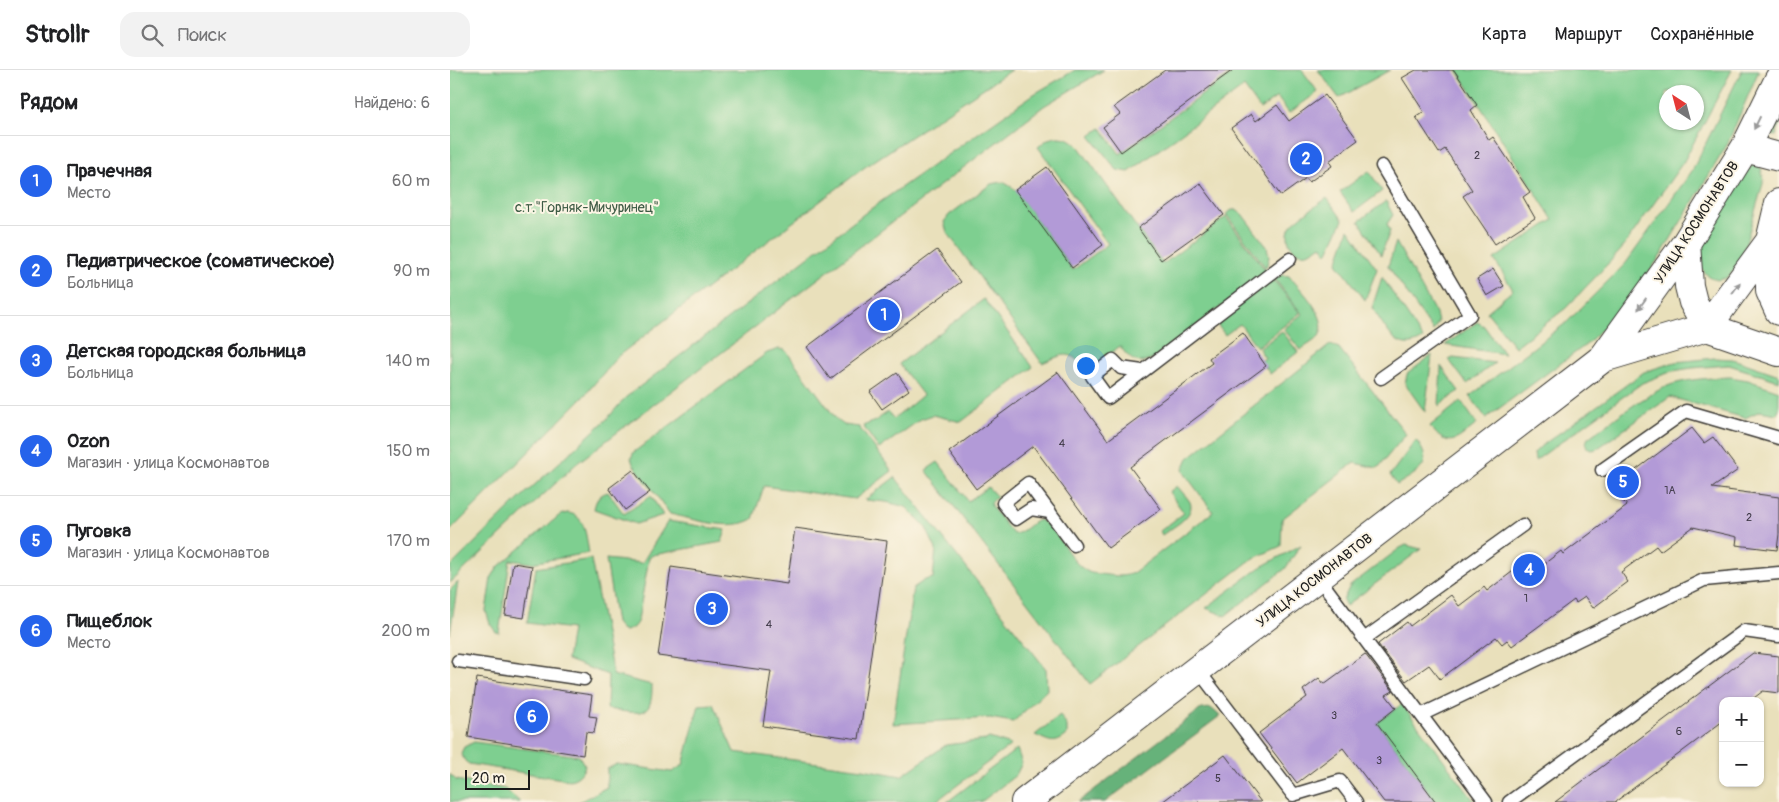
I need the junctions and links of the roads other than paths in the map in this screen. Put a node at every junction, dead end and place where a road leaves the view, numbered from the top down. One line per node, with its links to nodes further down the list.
1 (1779, 79): 2 (main road, УЛИЦА КОСМОНАВТОВ, one-way to 2)
2 (1745, 148): 3 (main road); 7 (main road, УЛИЦА КОСМОНАВТОВ)
3 (1779, 157)
4 (1382, 166): 14 (lane)
5 (1779, 203): 6 (main road)
6 (1770, 242): 9 (main road); 10 (main road, one-way to 6)
7 (1686, 243): 10 (main road); 12 (main road, УЛИЦА КОСМОНАВТОВ, one-way to 12)
8 (1290, 259): 13 (lane)
9 (1779, 311)
10 (1707, 327): 11 (main road); 12 (main road, УЛИЦА КОСМОНАВТОВ)
11 (1779, 352)
12 (1603, 358): 21 (main road, УЛИЦА КОСМОНАВТОВ)
13 (1142, 371)
14 (1381, 378)
15 (1779, 438): 16 (lane)
16 (1602, 470)
17 (1050, 512): 19 (lane)
18 (1523, 525): 23 (lane)
19 (1074, 545)
20 (1779, 573): 27 (lane)
21 (1318, 577): 23 (lane); 25 (main road, УЛИЦА КОСМОНАВТОВ)
22 (1779, 636): 31 (lane)
23 (1364, 639): 27 (lane)
24 (458, 661): 26 (lane)
25 (1198, 670): 28 (main road, УЛИЦА КОСМОНАВТОВ); 29 (lane)
26 (584, 679)
27 (1421, 715): 30 (lane)
28 (1025, 802)
29 (1356, 802)
30 (1486, 802)
31 (1509, 802)

